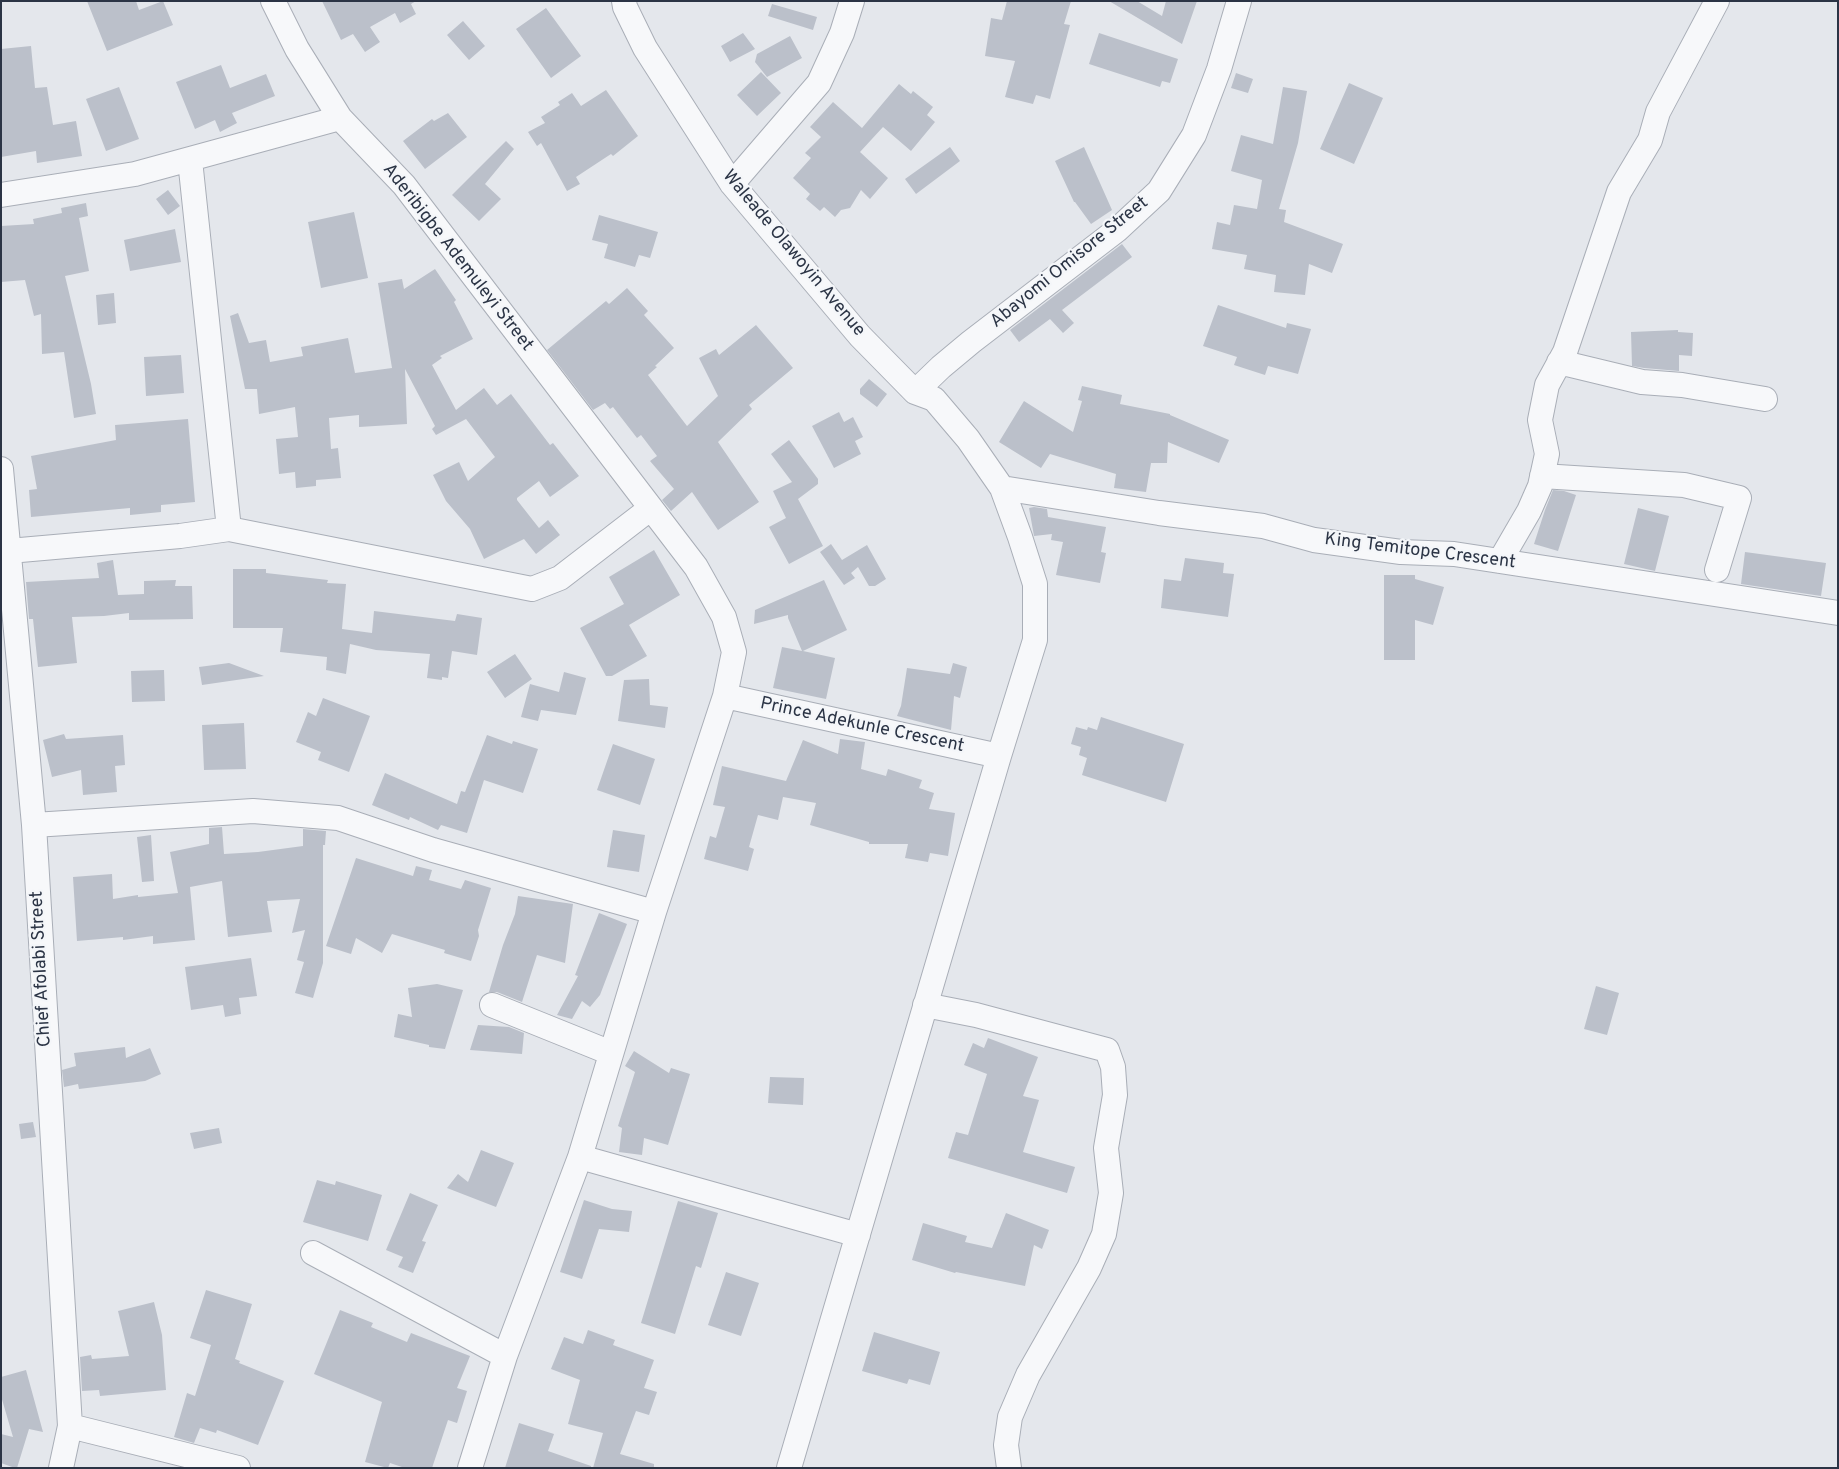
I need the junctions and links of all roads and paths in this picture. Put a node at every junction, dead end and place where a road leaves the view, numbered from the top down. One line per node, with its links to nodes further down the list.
1 (273, 1): 6 (street, Aderibigbe Ademuleyi Street)
2 (624, 1): 8 (street, Waleade Olawoyin Avenue)
3 (852, 1): 8 (street)
4 (1239, 1): 11 (street, Abayomi Omisore Street)
5 (1717, 1): 10 (street)
6 (340, 118): 7 (street); 16 (street, Aderibigbe Ademuleyi Street)
7 (190, 160): 9 (street); 17 (street)
8 (732, 184): 11 (street, Waleade Olawoyin Avenue)
9 (1, 196)
10 (1559, 362): 12 (street); 14 (street)
11 (915, 392): 15 (street, Waleade Olawoyin Avenue)
12 (1765, 399)
13 (1, 469): 18 (street, Chief Afolabi Street)
14 (1542, 476): 19 (street); 20 (street)
15 (1002, 488): 19 (street, King Temitope Crescent); 23 (street, Waleade Olawoyin Avenue)
16 (651, 508): 17 (street); 22 (street, Aderibigbe Ademuleyi Street)
17 (229, 529): 18 (street)
18 (9, 551): 24 (street, Chief Afolabi Street)
19 (1500, 561): 21 (street, King Temitope Crescent)
20 (1718, 570)
21 (1838, 613)
22 (725, 696): 23 (street, Prince Adekunle Crescent); 25 (street, Aderibigbe Ademuleyi Street)
23 (999, 756): 27 (street, Waleade Olawoyin Avenue)
24 (34, 825): 25 (street); 33 (street, Chief Afolabi Street)
25 (654, 912): 28 (street, Aderibigbe Ademuleyi Street)
26 (492, 1004): 28 (street)
27 (925, 1005): 30 (street, Waleade Olawoyin Avenue); 38 (street)
28 (611, 1053): 29 (street, Aderibigbe Ademuleyi Street)
29 (580, 1157): 30 (street); 32 (street, Aderibigbe Ademuleyi Street)
30 (858, 1234): 37 (street, Waleade Olawoyin Avenue)
31 (313, 1253): 32 (street)
32 (505, 1356): 36 (street, Aderibigbe Ademuleyi Street)
33 (70, 1426): 34 (street, Chief Afolabi Street); 35 (street)
34 (61, 1468)
35 (238, 1468)
36 (470, 1468)
37 (789, 1468)
38 (1009, 1468)

